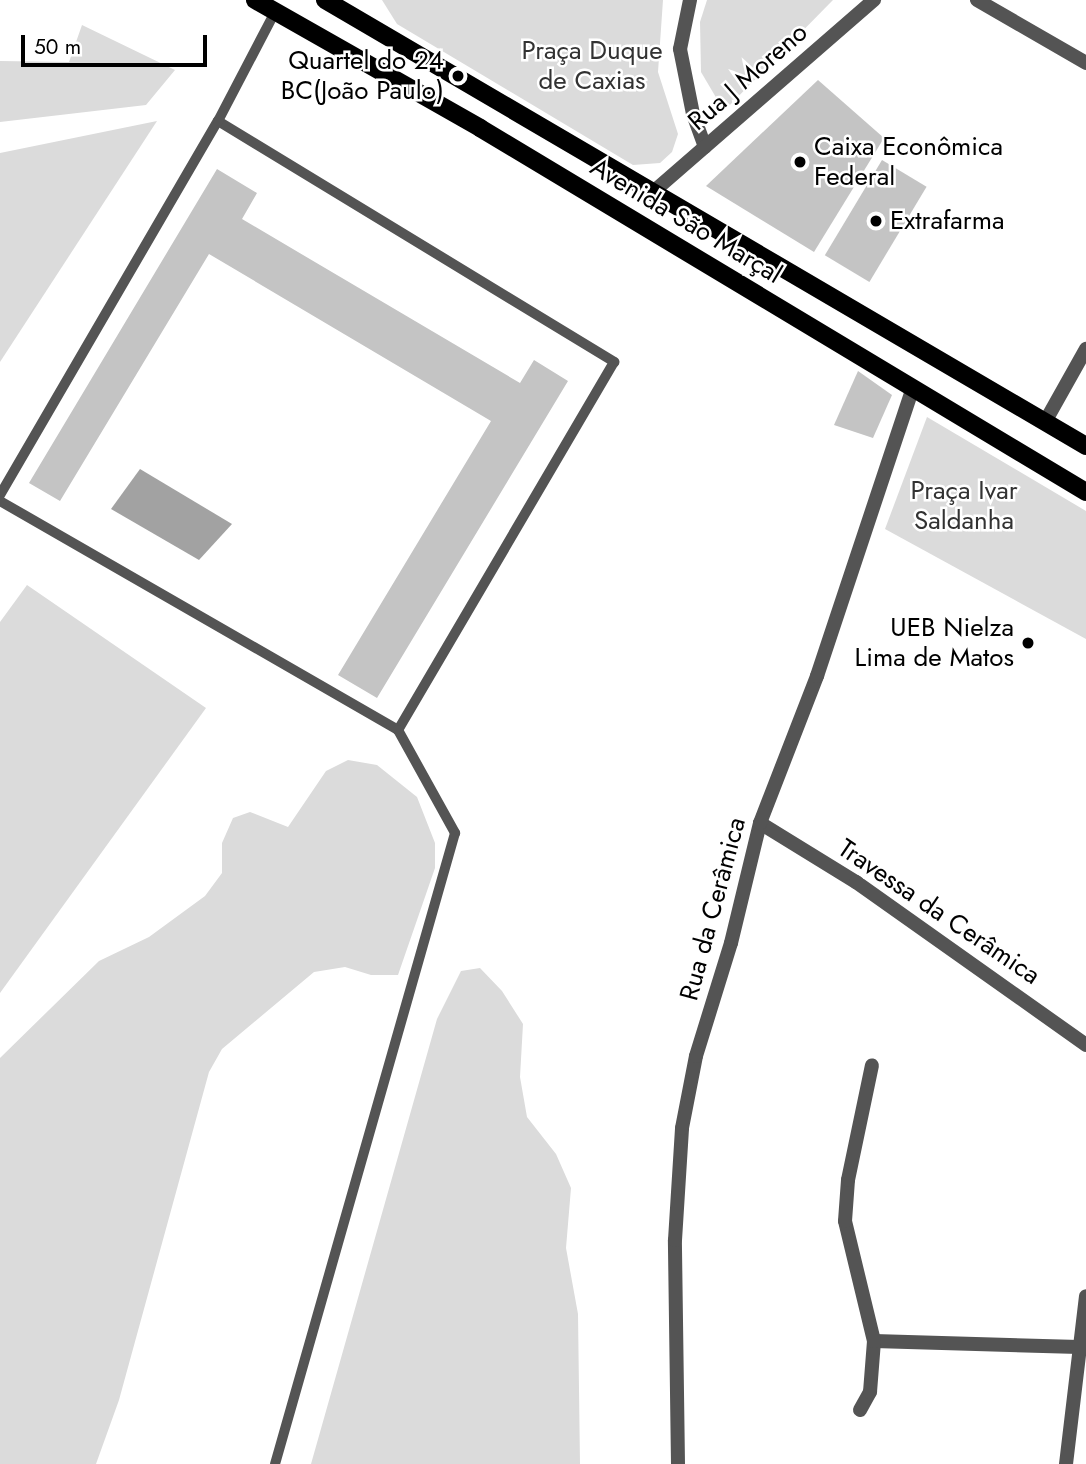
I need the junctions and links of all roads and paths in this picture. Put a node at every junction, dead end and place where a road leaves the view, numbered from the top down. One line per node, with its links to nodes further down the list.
1 (255, 0): 6 (main road, Avenida São Marçal)
2 (690, 0): 9 (street)
3 (874, 0): 9 (street, Rua J Moreno)
4 (977, 0): 7 (street)
5 (334, 2): 10 (main road, Avenida São Marçal)
6 (275, 12): 8 (lane); 12 (main road, Avenida São Marçal)
7 (1086, 63)
8 (218, 121): 16 (lane); 18 (lane)
9 (705, 147): 10 (street, Rua J Moreno)
10 (653, 192): 13 (main road, Avenida São Marçal)
11 (1086, 349): 13 (street)
12 (913, 388): 15 (main road, Avenida São Marçal); 19 (street, Rua da Cerâmica)
13 (1045, 422): 14 (main road, Avenida São Marçal)
14 (1086, 446)
15 (1086, 492)
16 (0, 495)
17 (0, 502): 18 (lane)
18 (398, 730): 27 (lane)
19 (760, 823): 20 (street, Travessa da Cerâmica); 28 (street, Rua da Cerâmica)
20 (1086, 1045)
21 (872, 1065): 23 (street)
22 (1086, 1296): 24 (street)
23 (874, 1341): 24 (street); 26 (street)
24 (1079, 1347): 25 (street)
25 (1082, 1364): 29 (street)
26 (860, 1410)
27 (275, 1464)
28 (678, 1464)
29 (1066, 1464)

